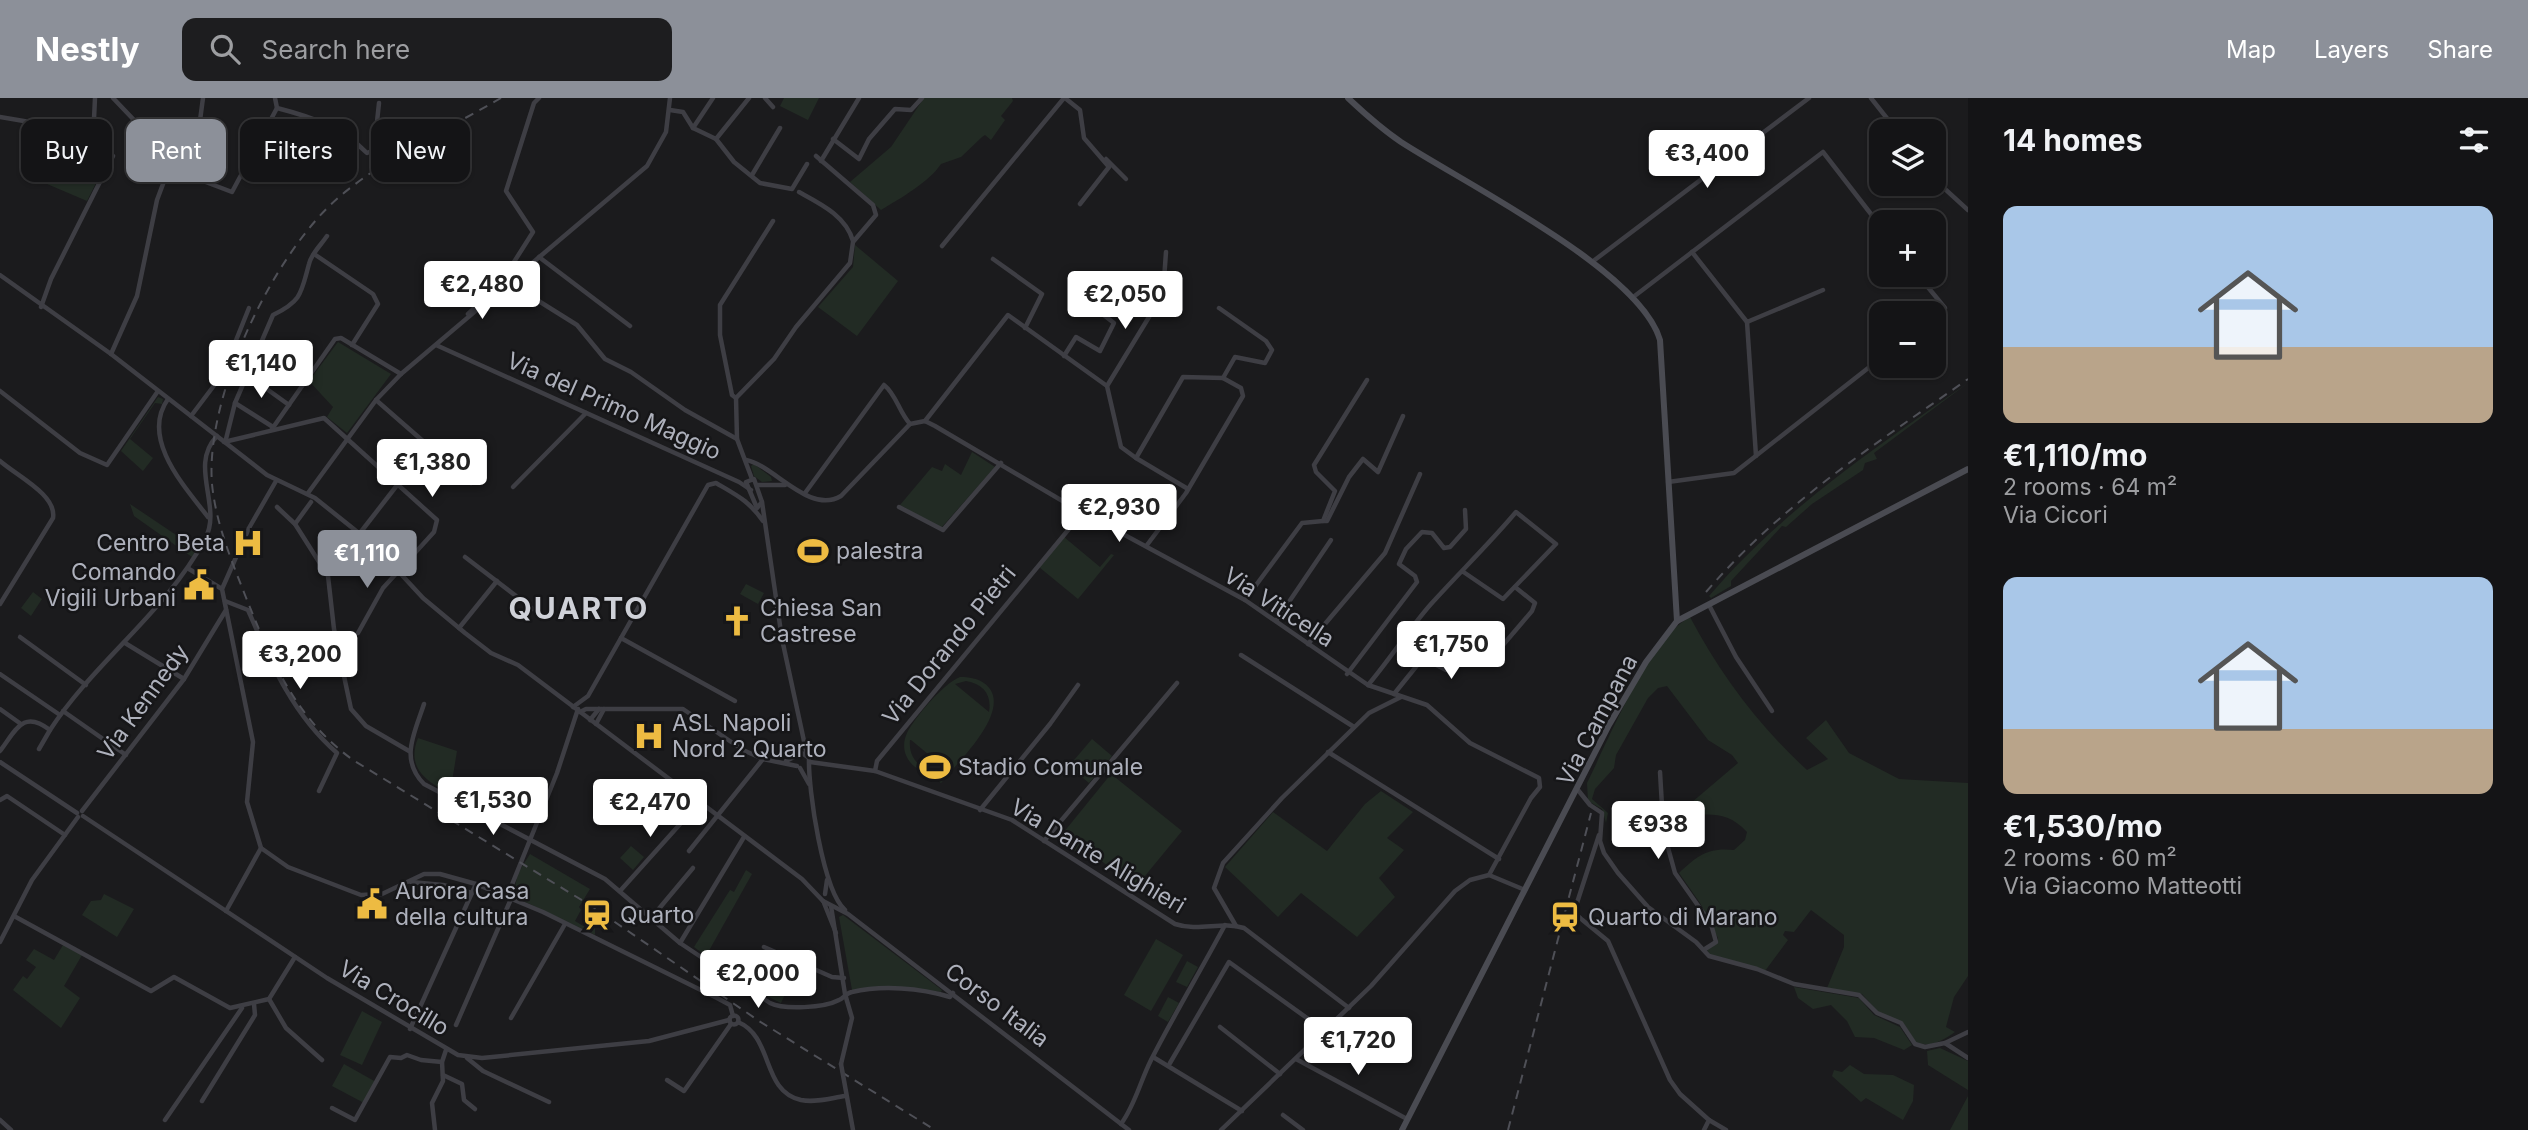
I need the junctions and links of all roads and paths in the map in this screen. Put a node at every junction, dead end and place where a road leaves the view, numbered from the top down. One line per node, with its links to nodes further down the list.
1 (95, 98): 20 (street)
2 (113, 98): 21 (street)
3 (204, 98): 22 (street)
4 (275, 98): 18 (street)
5 (539, 98): 62 (street)
6 (670, 98): 19 (street)
7 (713, 98): 24 (street)
8 (749, 98): 27 (street)
9 (765, 98): 17 (street)
10 (859, 98): 28 (street)
11 (922, 98): 28 (street)
12 (1065, 98): 26 (street); 45 (street)
13 (1348, 98): 51 (main road)
14 (1809, 98): 51 (street)
15 (1871, 98): 23 (street)
16 (379, 103): 18 (street)
17 (773, 107)
18 (277, 108): 36 (street)
19 (673, 110): 24 (street); 49 (street)
20 (0, 117)
21 (134, 119)
22 (200, 119)
23 (1888, 119)
24 (693, 128): 27 (street)
25 (780, 128): 33 (street)
26 (1083, 132): 34 (street); 39 (street)
27 (716, 139): 33 (street)
28 (833, 139): 31 (street)
29 (113, 156): 59 (street)
30 (816, 156): 31 (street)
31 (821, 161): 44 (street)
32 (807, 163): 33 (street)
33 (752, 175)
34 (1126, 179)
35 (163, 182): 68 (street)
36 (207, 182)
37 (1946, 190): 40 (street)
38 (799, 192): 44 (street)
39 (1080, 204)
40 (1968, 210)
41 (1869, 211): 47 (street)
42 (774, 221): 78 (street)
43 (327, 236): 48 (street)
44 (853, 242): 78 (street)
45 (942, 246)
46 (1166, 252): 75 (street)
47 (1692, 252): 57 (street); 63 (street)
48 (314, 254): 66 (street); 71 (street)
49 (539, 257): 53 (street); 64 (street)
50 (993, 260): 65 (street)
51 (1592, 262): 57 (main road)
52 (0, 275): 59 (street)
53 (513, 280): 62 (street); 91 (street)
54 (1928, 287): 58 (street)
55 (1070, 289): 69 (street)
56 (1823, 290): 63 (street)
57 (1632, 298): 104 (main road)
58 (1939, 301)
59 (41, 307): 68 (street)
60 (249, 308): 84 (street)
61 (1219, 308): 73 (street)
62 (464, 320): 67 (street)
63 (1747, 322): 93 (street)
64 (630, 326)
65 (1025, 328): 69 (street); 86 (street)
66 (352, 345): 72 (street); 82 (street)
67 (436, 345): 72 (street); 83 (street, Via del Primo Maggio)
68 (111, 354): 77 (street)
69 (1064, 356): 75 (street)
70 (1869, 368): 93 (street)
71 (247, 374): 81 (street); 82 (street)
72 (401, 374): 80 (street)
73 (1223, 378): 94 (street); 111 (street)
74 (1367, 380): 125 (street)
75 (1107, 386): 94 (street)
76 (0, 391): 77 (street)
77 (158, 391): 79 (street)
78 (736, 398): 91 (street)
79 (168, 399): 84 (street); 123 (street)
80 (376, 400): 90 (street); 105 (street)
81 (235, 403): 88 (street); 92 (street)
82 (289, 405): 88 (street)
83 (586, 413): 103 (street, Via del Primo Maggio); 110 (street)
84 (191, 416): 89 (street)
85 (1403, 416): 125 (street)
86 (925, 421): 87 (street); 97 (street, Via Viticella)
87 (909, 424): 114 (street); 114 (street)
88 (272, 428): 90 (street); 92 (street)
89 (216, 436): 92 (street); 123 (street)
90 (348, 438): 106 (street); 113 (street)
91 (737, 439): 96 (street)
92 (225, 440): 102 (street)
93 (1756, 457): 104 (street)
94 (1136, 458): 111 (street)
95 (0, 461): 139 (street)
96 (746, 462): 100 (street); 101 (street)
97 (1001, 463): 120 (street); 122 (street, Via Viticella)
98 (1968, 469): 140 (main road, Via Campana)
99 (1420, 474): 151 (street)
100 (775, 477): 107 (street); 109 (street)
101 (749, 479): 103 (street); 108 (street); 112 (street)
102 (276, 481): 113 (street); 136 (street)
103 (739, 482): 112 (street, Via del Primo Maggio)
104 (1668, 482): 144 (main road)
105 (471, 483)
106 (398, 484): 127 (street); 133 (street)
107 (773, 484): 108 (street); 109 (street)
108 (758, 485): 117 (street)
109 (790, 485): 114 (street)
110 (513, 487)
111 (1188, 489): 129 (street)
112 (752, 492): 115 (street); 118 (street)
113 (308, 493): 127 (street)
114 (805, 493)
115 (744, 499): 118 (street); 149 (street)
116 (311, 502): 126 (street)
117 (762, 502): 118 (street); 124 (street)
118 (754, 506): 124 (street)
119 (277, 507): 126 (street)
120 (899, 507)
121 (1465, 510): 155 (street)
122 (1083, 512): 129 (street, Via Viticella); 188 (street, Via Dorando Pietri)
123 (210, 519): 131 (street)
124 (763, 521): 175 (street)
125 (1323, 521): 137 (street)
126 (295, 524): 178 (street)
127 (360, 533): 133 (street)
128 (1331, 540): 143 (street)
129 (1147, 545): 137 (street, Via Viticella)
130 (465, 558): 134 (street)
131 (189, 569): 136 (street); 150 (street)
132 (1462, 571): 135 (street); 135 (street); 160 (street)
133 (399, 572): 146 (street); 147 (street)
134 (497, 580): 141 (street); 146 (street)
135 (1515, 587): 152 (street)
136 (222, 589): 138 (street)
137 (1245, 600): 143 (street, Via Viticella)
138 (225, 601): 142 (street); 192 (street)
139 (0, 604)
140 (1709, 605): 144 (main road, Via Campana); 168 (street)
141 (533, 609)
142 (226, 610): 156 (street, Via Kennedy); 203 (street)
143 (1276, 621): 151 (street, Via Viticella)
144 (1676, 621): 191 (main road, Via Campana)
145 (1482, 627): 161 (street)
146 (459, 628): 165 (street)
147 (358, 633)
148 (20, 637): 158 (street)
149 (621, 638): 163 (street); 165 (street)
150 (125, 643): 156 (street); 158 (street)
151 (1308, 644): 155 (street, Via Viticella)
152 (1503, 645)
153 (1241, 655): 173 (street)
154 (0, 674): 169 (street)
155 (1347, 674): 160 (street, Via Viticella)
156 (184, 679): 180 (street, Via Kennedy)
157 (1177, 683): 202 (street)
158 (86, 685): 169 (street)
159 (1078, 685): 195 (street)
160 (1368, 685): 161 (street, Via Viticella)
161 (1394, 694): 162 (street, Via Viticella)
162 (1401, 696): 173 (street); 205 (street, Via Viticella)
163 (735, 701)
164 (424, 704): 178 (street)
165 (581, 707): 167 (street); 170 (street); 201 (street)
166 (0, 709): 171 (street)
167 (602, 709): 170 (street); 172 (street); 183 (street)
168 (1772, 711)
169 (61, 713): 174 (street); 180 (street)
170 (590, 720): 172 (street)
171 (21, 724): 174 (street); 177 (street)
172 (596, 724): 194 (street)
173 (1354, 727): 179 (street)
174 (50, 730): 176 (street)
175 (802, 740): 181 (street); 182 (street)
176 (39, 749)
177 (0, 751)
178 (409, 751): 201 (street)
179 (1328, 752): 205 (street); 230 (street)
180 (126, 755): 196 (street, Via Kennedy)
181 (807, 755): 182 (street); 186 (street)
182 (797, 756): 184 (street); 187 (street)
183 (763, 759): 184 (street); 197 (street)
184 (785, 761): 187 (street)
185 (0, 762): 196 (street, Via Crocillo)
186 (809, 763): 187 (street); 188 (street, Via Dante Alighieri); 190 (street)
187 (798, 767): 190 (street)
188 (876, 771): 195 (street, Via Dante Alighieri)
189 (1660, 772): 235 (street)
190 (809, 785): 209 (street)
191 (1578, 790): 198 (street); 214 (main road, Via Campana)
192 (319, 791)
193 (0, 800): 199 (street)
194 (699, 803): 197 (street); 213 (street)
195 (980, 810): 202 (street, Via Dante Alighieri)
196 (80, 815): 199 (street, Via Kennedy); 221 (street, Via Crocillo)
197 (718, 817): 200 (street); 204 (street)
198 (1600, 832): 225 (street); 235 (street)
199 (65, 835): 223 (street, Via Kennedy)
200 (744, 837): 219 (street); 233 (street)
201 (530, 842): 213 (street); 218 (street)
202 (1044, 842): 229 (street, Via Dante Alighieri)
203 (261, 848): 211 (street); 221 (street)
204 (689, 851)
205 (1499, 859): 208 (street, Via Viticella)
206 (693, 868): 224 (street)
207 (420, 875): 210 (street); 211 (street); 212 (street)
208 (1489, 875): 214 (street); 243 (street)
209 (827, 879): 216 (street); 217 (street)
210 (421, 882): 211 (street); 215 (street)
211 (406, 883)
212 (476, 884): 215 (street); 218 (street)
213 (620, 891): 224 (street)
214 (1527, 891): 270 (main road, Via Campana)
215 (472, 893): 248 (street)
216 (825, 894): 217 (street); 219 (street)
217 (833, 897): 220 (street); 222 (street)
218 (509, 898): 228 (street); 246 (street)
219 (823, 902): 220 (street); 231 (street)
220 (830, 905): 222 (street); 226 (street)
221 (226, 911): 236 (street, Via Crocillo)
222 (845, 913): 226 (street); 238 (street, Corso Italia)
223 (14, 916): 232 (street, Via Kennedy); 242 (street)
224 (652, 917): 233 (street)
225 (1580, 918): 227 (street); 273 (street)
226 (834, 920): 231 (street)
227 (1573, 923)
228 (565, 924): 244 (street); 245 (street)
229 (1225, 925): 230 (street, Via Dante Alighieri); 253 (street)
230 (1236, 926): 243 (street, Via Dante Alighieri)
231 (836, 934): 237 (street)
232 (0, 942)
233 (680, 943): 239 (street)
234 (764, 947): 237 (street)
235 (1704, 949): 251 (street)
236 (295, 957): 240 (street); 248 (street, Via Crocillo)
237 (844, 978): 239 (street)
238 (953, 993): 239 (street); 274 (street, Corso Italia)
239 (845, 995): 263 (street, bridge)
240 (269, 999): 241 (street); 257 (street)
241 (254, 1004): 242 (street); 264 (street)
242 (242, 1007): 272 (street)
243 (1349, 1008): 249 (street)
244 (511, 1018)
245 (731, 1020): 254 (street, Via Crocillo); 262 (street); 263 (street, Via Crocillo)
246 (456, 1025)
247 (1220, 1027): 261 (street)
248 (410, 1030): 252 (street, Via Crocillo)
249 (1325, 1031): 256 (street); 259 (street)
250 (1968, 1032): 251 (street)
251 (1945, 1043): 255 (street)
252 (446, 1050): 254 (street, Via Crocillo); 258 (street)
253 (1153, 1057): 268 (street); 274 (street)
254 (467, 1058): 265 (street)
255 (1968, 1058)
256 (1296, 1059): 261 (street); 270 (street)
257 (322, 1060)
258 (442, 1062): 260 (street); 266 (street)
259 (1170, 1063)
260 (442, 1074): 267 (street); 276 (street)
261 (1280, 1074): 268 (street)
262 (667, 1080)
263 (845, 1097): 277 (street, bridge)
264 (202, 1101)
265 (549, 1102)
266 (332, 1108)
267 (475, 1109)
268 (1242, 1111): 279 (street)
269 (1283, 1115): 280 (street)
270 (1407, 1119): 281 (main road, Via Campana)
271 (0, 1120): 275 (street)
272 (165, 1120)
273 (1709, 1120): 282 (street); 283 (street)
274 (1121, 1124): 278 (street, Corso Italia)
275 (11, 1130)
276 (435, 1130)
277 (853, 1130)
278 (1129, 1130)
279 (1222, 1130)
280 (1303, 1130)
281 (1402, 1130)
282 (1704, 1130)
283 (1726, 1130)

